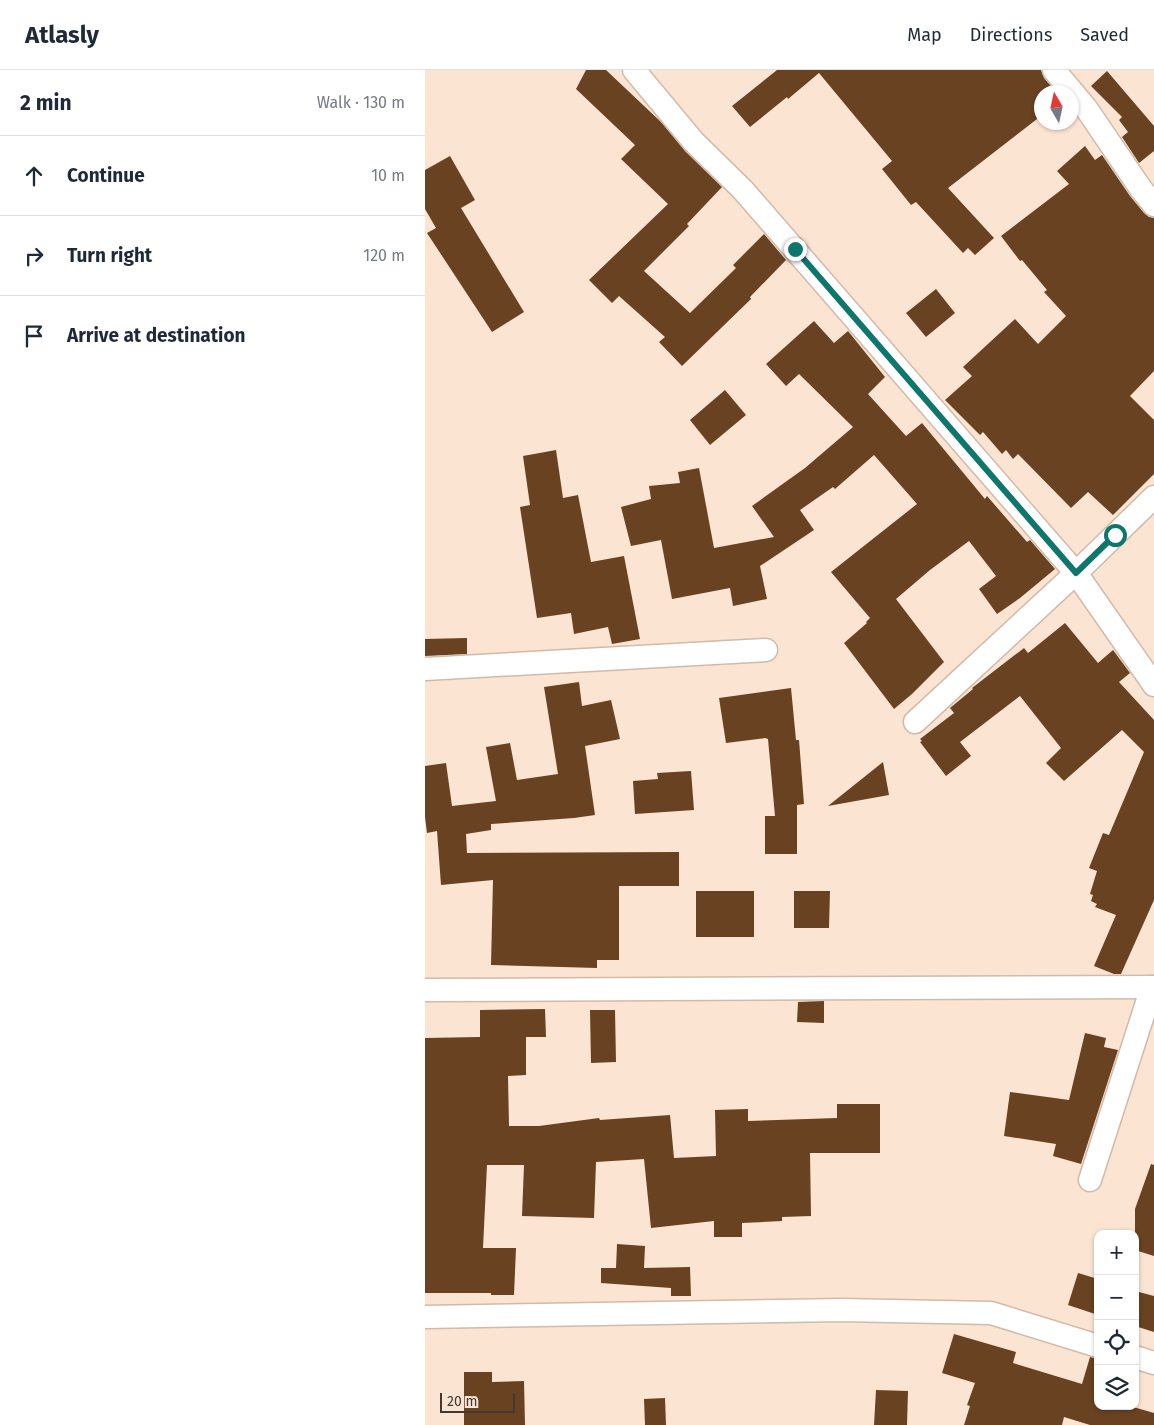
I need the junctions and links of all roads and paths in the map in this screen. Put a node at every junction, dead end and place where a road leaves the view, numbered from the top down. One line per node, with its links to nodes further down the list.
1 (634, 70): 5 (street)
2 (1054, 70): 3 (street)
3 (1154, 205)
4 (1154, 497): 5 (street)
5 (1076, 573): 8 (street); 9 (street)
6 (766, 650): 7 (street)
7 (425, 669)
8 (1154, 685)
9 (915, 722)
10 (1153, 987): 11 (street); 12 (street)
11 (425, 990)
12 (1090, 1180)
13 (425, 1317): 14 (street)
14 (1094, 1345)
15 (1139, 1358): 16 (street)
16 (1154, 1362)

